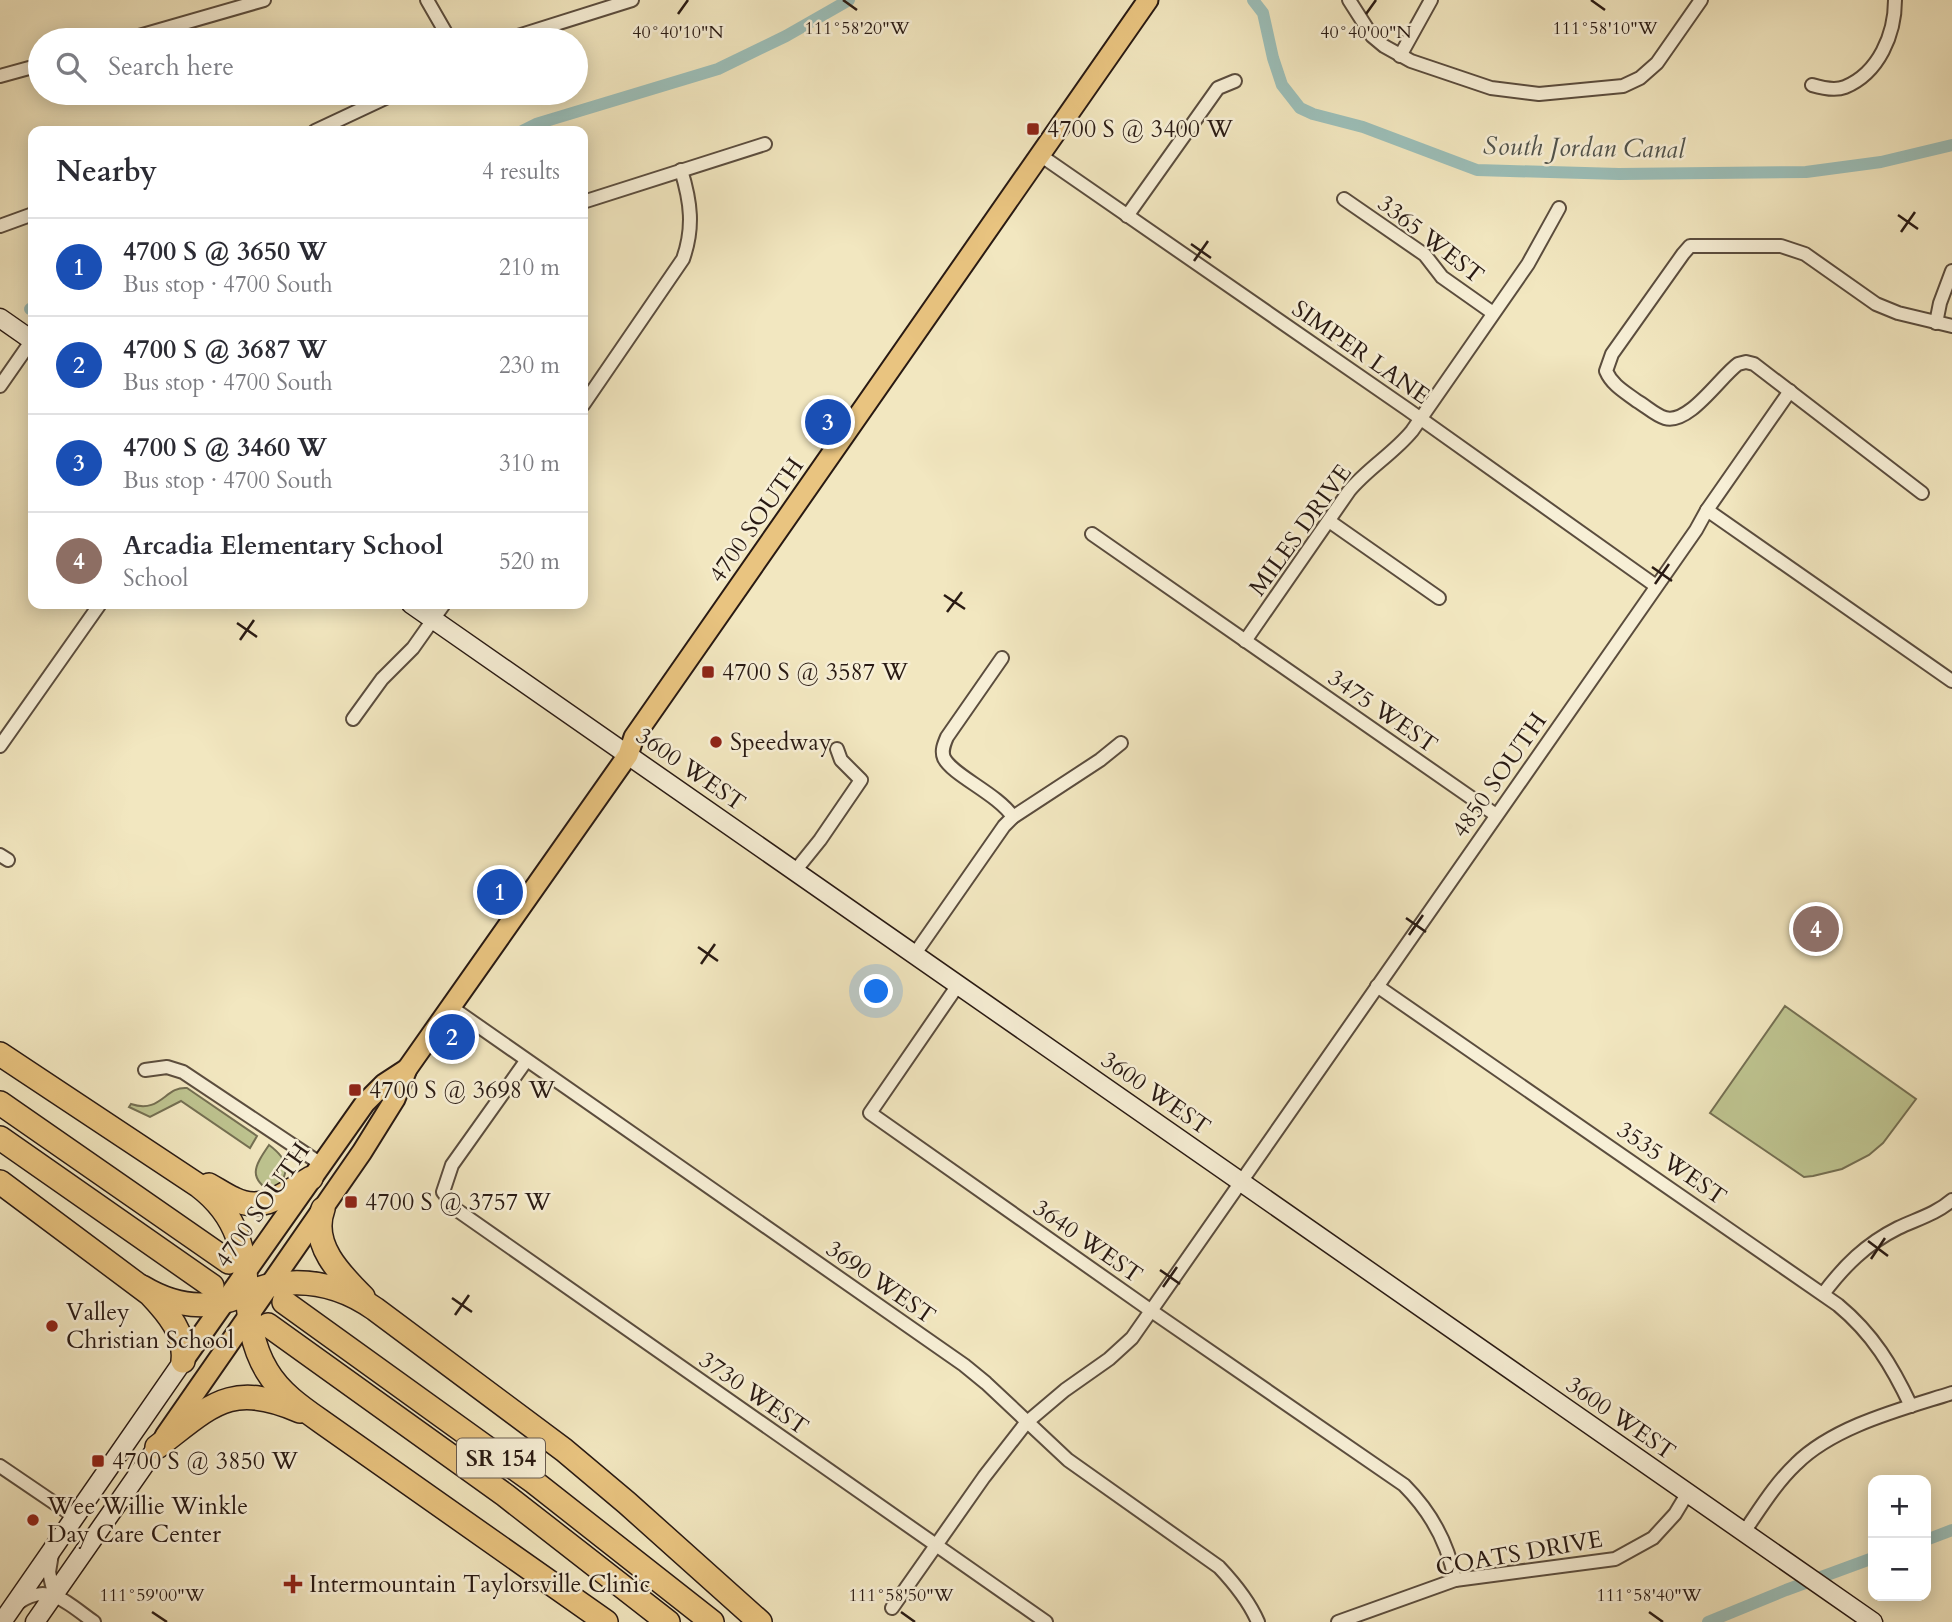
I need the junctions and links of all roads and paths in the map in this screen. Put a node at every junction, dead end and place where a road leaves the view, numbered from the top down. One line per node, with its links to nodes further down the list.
1 (264, 0): 9 (street)
2 (427, 0): 10 (street)
3 (631, 0): 11 (street)
4 (1148, 0): 20 (main road, 4700 SOUTH)
5 (1349, 0): 12 (street)
6 (1431, 0): 12 (street)
7 (1701, 0): 12 (street)
8 (1895, 0): 16 (street)
9 (167, 28)
10 (443, 28)
11 (543, 28)
12 (1400, 56)
13 (28, 68): 14 (street)
14 (0, 76)
15 (1235, 81): 26 (street)
16 (1812, 85)
17 (370, 105): 18 (street)
18 (326, 126)
19 (765, 144): 21 (street)
20 (1040, 155): 26 (street, SIMPER LANE); 56 (main road, 4700 SOUTH)
21 (681, 170): 23 (street); 37 (street)
22 (1344, 199): 29 (street, 3365 WEST)
23 (588, 200)
24 (1559, 208): 29 (street, MILES DRIVE)
25 (28, 216): 27 (street)
26 (1127, 216): 38 (street, SIMPER LANE)
27 (0, 226)
28 (1952, 271): 31 (street)
29 (1493, 313): 38 (street, MILES DRIVE)
30 (0, 318): 33 (street)
31 (1936, 323): 32 (street); 36 (street)
32 (1952, 326)
33 (28, 338)
34 (28, 348): 35 (street)
35 (0, 386)
36 (1790, 391): 39 (street); 40 (street, 4850 SOUTH)
37 (588, 398)
38 (1419, 418): 41 (street, MILES DRIVE); 43 (street, SIMPER LANE)
39 (1922, 493)
40 (1707, 510): 43 (street, 4850 SOUTH); 51 (street)
41 (1329, 521): 44 (street); 49 (street, MILES DRIVE)
42 (1092, 534): 49 (street, 3475 WEST)
43 (1656, 586): 57 (street, 4850 SOUTH)
44 (1439, 598)
45 (97, 609): 54 (street)
46 (418, 609): 48 (street, 3600 WEST)
47 (441, 609): 48 (street)
48 (433, 620): 52 (street); 56 (street, 3600 WEST)
49 (1245, 641): 57 (street, 3475 WEST)
50 (1002, 658): 58 (street)
51 (1952, 681)
52 (354, 719)
53 (1121, 743): 58 (street)
54 (0, 747)
55 (837, 749): 59 (street)
56 (628, 755): 59 (street, 3600 WEST); 63 (main road, 4700 SOUTH)
57 (1496, 815): 62 (street, 4850 SOUTH)
58 (1013, 817): 60 (street)
59 (795, 871): 60 (street, 3600 WEST)
60 (914, 955): 61 (street, 3600 WEST)
61 (958, 985): 72 (street, 3600 WEST); 82 (street, 3640 WEST)
62 (1377, 986): 72 (street, 4850 SOUTH); 80 (street, 3535 WEST)
63 (451, 1007): 65 (street, 3690 WEST); 66 (main road, 4700 SOUTH)
64 (0, 1054): 70 (highway)
65 (526, 1061): 87 (street, 3690 WEST); 94 (street, 3730 WEST)
66 (407, 1069): 71 (main road, 4700 SOUTH); 75 (main road, 4700 SOUTH)
67 (145, 1070): 71 (street)
68 (0, 1104): 77 (highway, SR 154)
69 (0, 1138): 78 (highway)
70 (172, 1168): 71 (highway); 77 (highway)
71 (316, 1171): 77 (main road, 4700 SOUTH)
72 (1240, 1181): 82 (street, 4850 SOUTH); 90 (street, 3600 WEST)
73 (0, 1182): 76 (highway)
74 (1952, 1200): 80 (street)
75 (323, 1209): 79 (main road, 4700 SOUTH); 81 (highway)
76 (142, 1287): 78 (highway); 83 (highway)
77 (248, 1293): 78 (highway); 79 (highway); 86 (highway); 88 (main road, 4700 SOUTH); 102 (highway, SR 154)
78 (218, 1294): 83 (main road, 4700 SOUTH)
79 (277, 1294): 81 (highway); 103 (highway, SR 154)
80 (1823, 1294): 85 (street, 3535 WEST)
81 (375, 1309): 104 (highway)
82 (1150, 1310): 87 (street, 4850 SOUTH); 95 (street, 3640 WEST)
83 (183, 1361): 91 (street, 4700 SOUTH)
84 (1952, 1393): 85 (street)
85 (1911, 1406): 92 (street)
86 (322, 1422): 88 (highway); 101 (highway)
87 (1027, 1423): 94 (street, 4850 SOUTH); 106 (street, 3690 WEST)
88 (157, 1447): 96 (street, 4700 SOUTH)
89 (0, 1466): 91 (street)
90 (1687, 1494): 92 (street, 3600 WEST); 95 (street, COATS DRIVE)
91 (75, 1517): 93 (street, 4700 SOUTH)
92 (1744, 1532): 108 (street, 3600 WEST)
93 (56, 1544): 96 (street); 98 (street, 4700 SOUTH)
94 (935, 1545): 97 (street, 4850 SOUTH); 105 (street, 3730 WEST)
95 (1455, 1580): 107 (street, COATS DRIVE)
96 (54, 1594): 98 (street); 99 (street, 4700 SOUTH); 100 (street)
97 (892, 1608)
98 (6, 1616)
99 (35, 1622)
100 (94, 1622)
101 (606, 1622)
102 (668, 1622)
103 (712, 1622)
104 (760, 1622)
105 (1046, 1622)
106 (1258, 1622)
107 (1338, 1622)
108 (1873, 1622)

